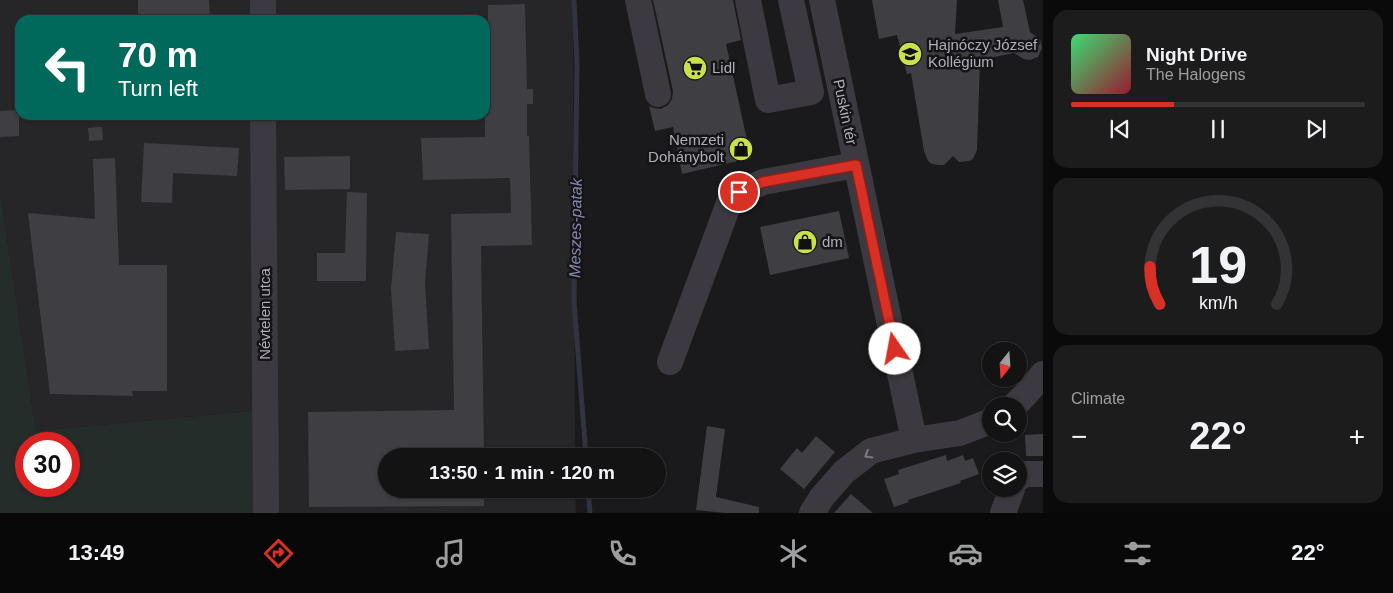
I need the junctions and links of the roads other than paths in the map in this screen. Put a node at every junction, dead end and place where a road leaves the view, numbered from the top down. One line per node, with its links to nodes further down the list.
1 (264, 0): 6 (street)
2 (638, 0): 7 (street)
3 (748, 0): 4 (street)
4 (791, 0)
5 (822, 0): 9 (street, Puskin tér)
6 (263, 15)
7 (658, 94)
8 (263, 120): 18 (street, Névtelen utca)
9 (856, 165): 10 (street); 14 (street, Puskin tér)
10 (670, 362)
11 (1043, 374): 12 (street)
12 (1023, 397)
13 (982, 424): 14 (street)
14 (914, 440): 19 (street, one-way to 19)
15 (1027, 474): 16 (street)
16 (1043, 474)
17 (1009, 497): 20 (street)
18 (266, 513)
19 (812, 513)
20 (1003, 513)

